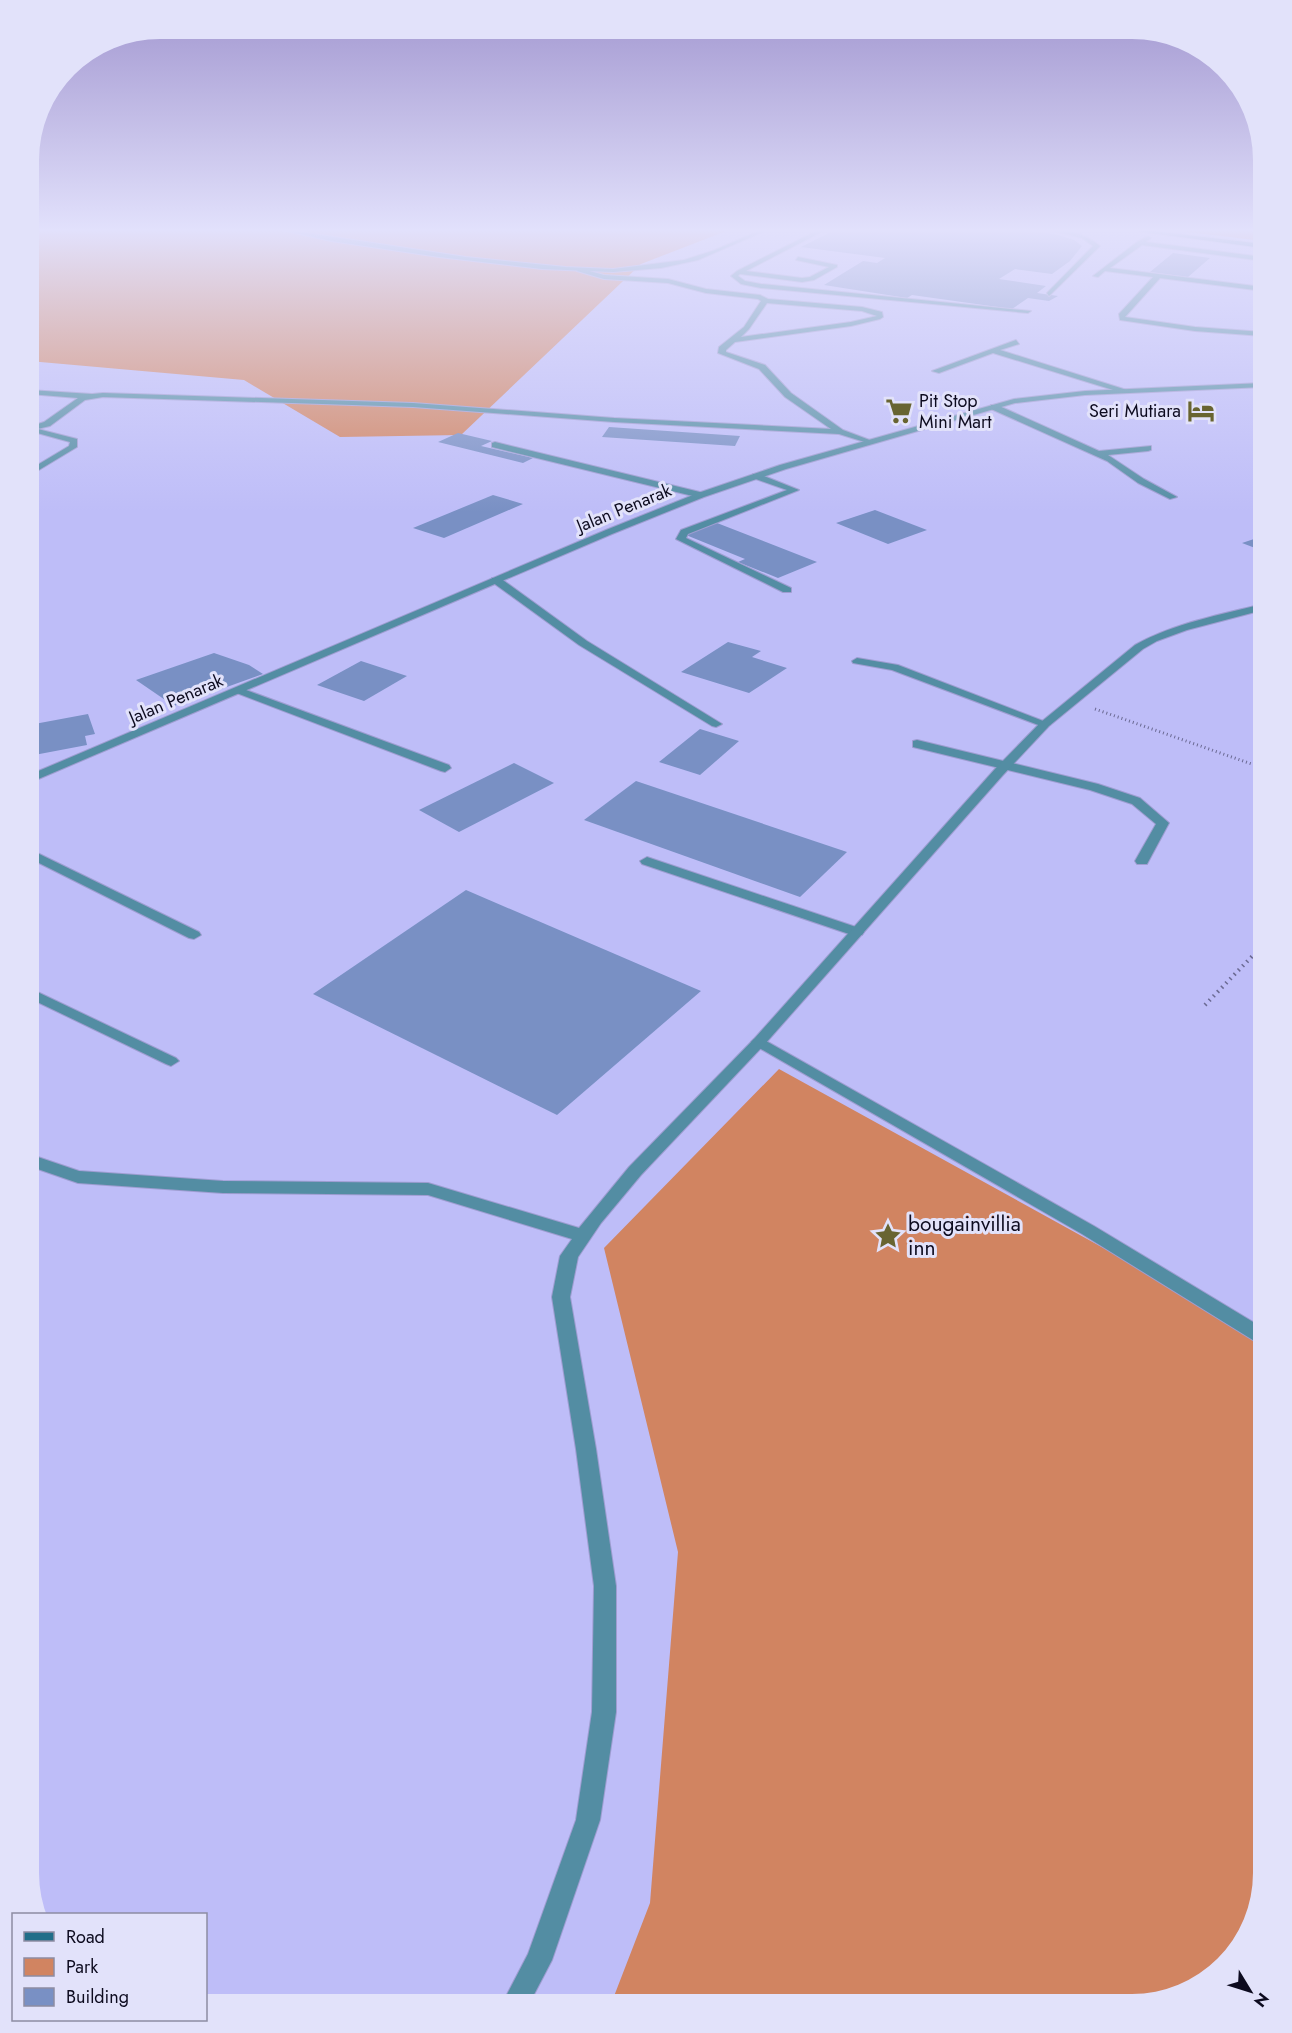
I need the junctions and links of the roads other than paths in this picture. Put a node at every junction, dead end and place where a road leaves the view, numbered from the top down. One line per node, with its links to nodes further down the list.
1 (750, 323): 5 (street)
2 (856, 323): 5 (street)
3 (1151, 323): 4 (street)
4 (1253, 332)
5 (733, 340): 16 (street)
6 (1016, 342): 7 (street)
7 (992, 350): 8 (street); 10 (street)
8 (936, 371)
9 (1253, 385): 10 (street, Jalan Penarak)
10 (1126, 391): 13 (street, Jalan Penarak)
11 (39, 393): 12 (street)
12 (92, 396): 14 (street); 16 (street)
13 (994, 406): 17 (street, Jalan Penarak); 20 (street)
14 (39, 426)
15 (39, 431): 21 (street)
16 (840, 432): 17 (street)
17 (871, 442): 22 (street, Jalan Penarak)
18 (495, 445): 23 (street)
19 (1148, 448): 20 (street)
20 (1100, 453): 24 (street)
21 (39, 467)
22 (756, 476): 23 (street, Jalan Penarak); 26 (street)
23 (701, 495): 25 (street, Jalan Penarak)
24 (1173, 497)
25 (496, 580): 29 (street, Jalan Penarak); 30 (street)
26 (787, 590)
27 (1253, 610): 31 (street)
28 (857, 661): 31 (street)
29 (238, 690): 34 (street); 35 (street, Jalan Penarak)
30 (716, 724)
31 (1045, 724): 33 (street)
32 (917, 744): 33 (street)
33 (1007, 764): 38 (street); 39 (street)
34 (445, 768)
35 (39, 775)
36 (39, 858): 40 (street)
37 (647, 861): 39 (street)
38 (1142, 861)
39 (857, 932): 42 (street)
40 (194, 935)
41 (39, 997): 43 (street)
42 (759, 1042): 45 (street); 46 (street)
43 (171, 1061)
44 (39, 1164): 45 (street)
45 (583, 1236): 47 (street)
46 (1253, 1331)
47 (520, 1994)

